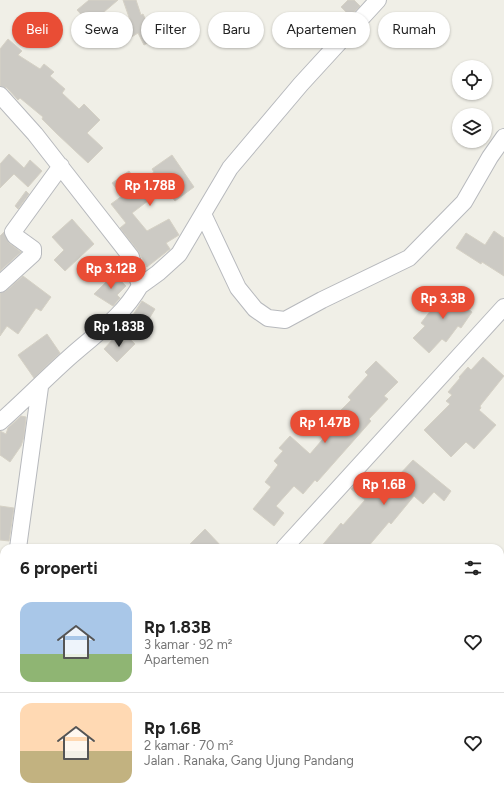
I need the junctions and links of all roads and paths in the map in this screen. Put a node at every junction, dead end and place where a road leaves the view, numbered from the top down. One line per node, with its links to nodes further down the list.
1 (370, 3): 5 (street)
2 (0, 95): 4 (street)
3 (504, 137): 5 (street)
4 (61, 166): 6 (street); 7 (street)
5 (203, 214): 7 (street)
6 (0, 284)
7 (140, 286): 9 (street)
8 (504, 307): 12 (street)
9 (40, 387): 10 (street); 11 (street)
10 (0, 422)
11 (19, 544)
12 (288, 544)

